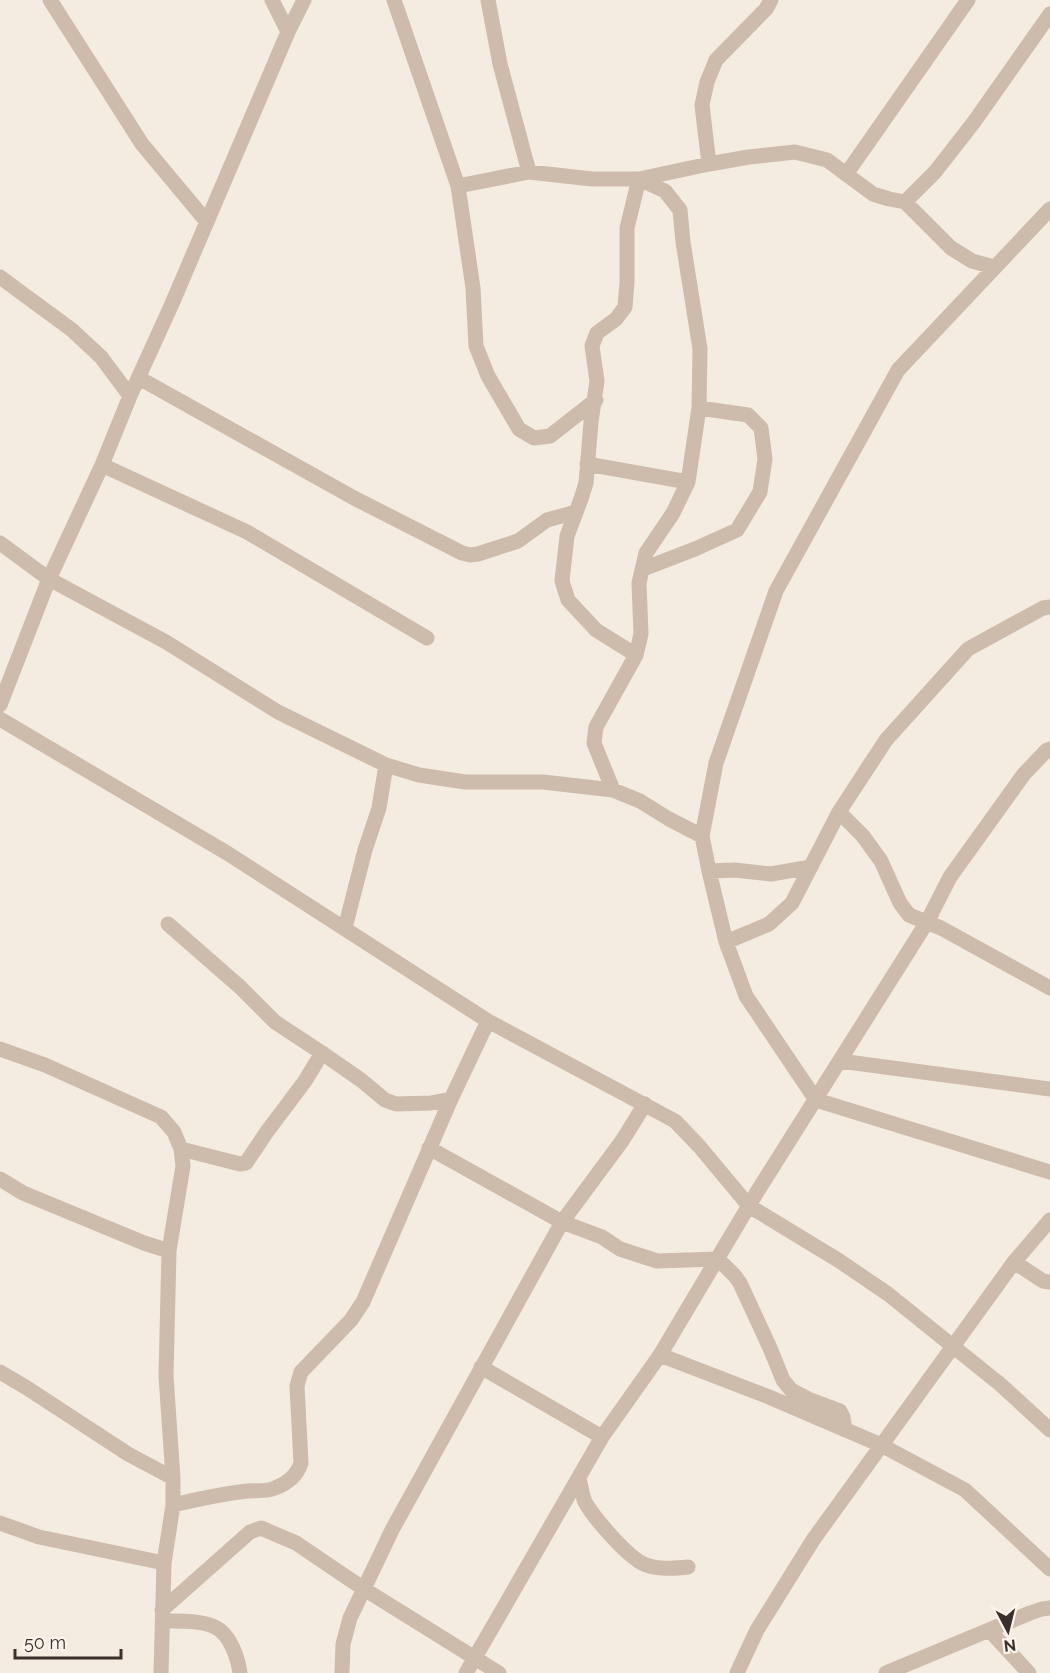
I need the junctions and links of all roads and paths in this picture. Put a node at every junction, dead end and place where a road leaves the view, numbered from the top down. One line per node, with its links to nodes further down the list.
1 (50, 0): 17 (street)
2 (272, 0): 9 (street)
3 (304, 0): 9 (street)
4 (394, 0): 14 (street)
5 (488, 0): 11 (street)
6 (771, 0): 10 (street)
7 (968, 0): 12 (street)
8 (1050, 14): 15 (street)
9 (288, 32): 17 (street)
10 (709, 164): 12 (street); 13 (street)
11 (529, 172): 13 (street); 14 (street)
12 (847, 173): 15 (street)
13 (639, 179): 23 (street); 24 (street)
14 (458, 186): 25 (street)
15 (905, 202): 19 (street)
16 (1050, 209): 18 (street)
17 (207, 222): 21 (street)
18 (1045, 225): 19 (street)
19 (994, 267): 43 (street)
20 (0, 277): 22 (street)
21 (139, 378): 22 (street); 30 (street)
22 (130, 396): 28 (street)
23 (596, 400): 25 (street); 26 (street)
24 (699, 408): 29 (street); 32 (street)
25 (575, 416): 26 (street)
26 (591, 422): 27 (street)
27 (587, 464): 29 (street); 30 (street)
28 (102, 465): 33 (street); 35 (street)
29 (688, 482): 32 (street)
30 (576, 512): 36 (street)
31 (0, 543): 33 (street)
32 (643, 569): 36 (street)
33 (49, 579): 37 (street); 40 (street)
34 (1050, 607): 42 (street)
35 (427, 638)
36 (636, 655): 41 (street)
37 (0, 705)
38 (0, 719): 48 (street)
39 (1050, 749): 46 (street)
40 (386, 765): 41 (street); 48 (street)
41 (613, 790): 43 (street)
42 (839, 812): 44 (street); 46 (street)
43 (702, 836): 45 (street)
44 (811, 867): 45 (street); 49 (street)
45 (709, 872): 49 (street)
46 (927, 922): 50 (street); 54 (street)
47 (168, 924): 53 (street)
48 (345, 928): 51 (street)
49 (726, 942): 57 (street)
50 (1050, 988)
51 (488, 1021): 56 (street); 58 (street)
52 (0, 1049): 60 (street)
53 (322, 1053): 56 (street); 60 (street)
54 (840, 1061): 55 (street); 57 (street)
55 (1050, 1089)
56 (451, 1099): 59 (street)
57 (816, 1100): 61 (street); 63 (street)
58 (645, 1104): 63 (street); 65 (street)
59 (429, 1148): 65 (street); 80 (street)
60 (181, 1149): 66 (street)
61 (1050, 1172)
62 (0, 1179): 66 (street)
63 (749, 1206): 67 (street); 70 (street)
64 (1050, 1220): 68 (street)
65 (562, 1222): 67 (street); 72 (street)
66 (169, 1251): 78 (street)
67 (718, 1258): 71 (street); 74 (street)
68 (1014, 1262): 69 (street); 70 (street)
69 (1050, 1282)
70 (953, 1346): 75 (street); 77 (street)
71 (660, 1355): 74 (street); 76 (street)
72 (481, 1367): 76 (street); 85 (street)
73 (0, 1372): 78 (street)
74 (845, 1430): 77 (street)
75 (1050, 1430)
76 (602, 1437): 79 (street)
77 (881, 1445): 84 (street); 95 (street)
78 (173, 1478): 80 (street)
79 (579, 1479): 83 (street); 89 (street)
80 (173, 1505): 82 (street)
81 (0, 1524): 82 (street)
82 (164, 1563): 87 (street)
83 (688, 1567)
84 (1050, 1569)
85 (364, 1589): 87 (street); 89 (street); 92 (street)
86 (1050, 1608): 88 (street)
87 (163, 1615): 90 (street); 91 (street)
88 (989, 1630): 96 (street); 97 (street)
89 (475, 1658): 93 (street); 94 (street)
90 (161, 1673)
91 (240, 1673)
92 (342, 1673)
93 (466, 1673)
94 (499, 1673)
95 (737, 1673)
96 (886, 1673)
97 (1029, 1673)

